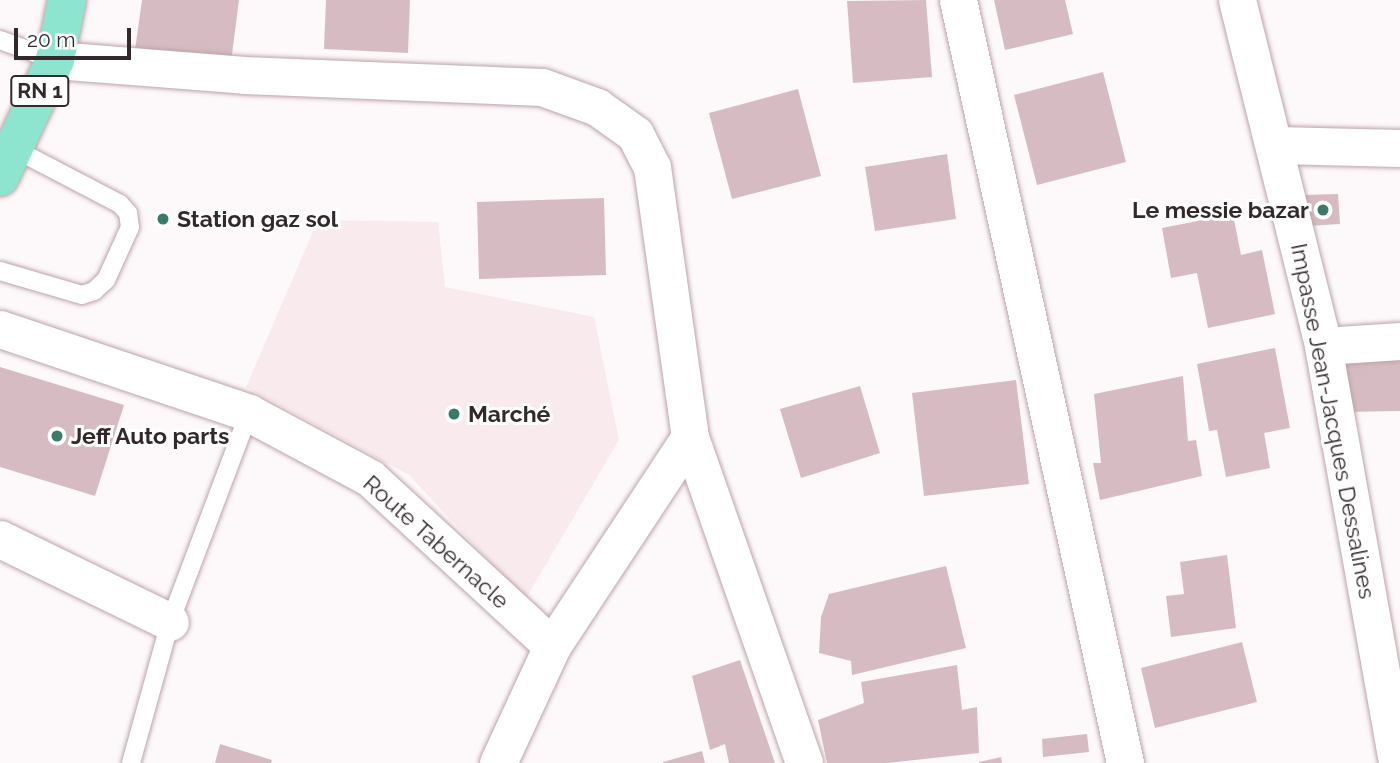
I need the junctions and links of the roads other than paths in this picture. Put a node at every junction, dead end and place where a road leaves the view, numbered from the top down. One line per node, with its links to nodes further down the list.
1 (67, 0): 5 (main road, RN 1)
2 (958, 0): 21 (street)
3 (1237, 0): 6 (street, Impasse Jean-Jacques Dessalines)
4 (0, 40): 5 (lane)
5 (55, 60): 8 (main road, RN 1); 14 (street)
6 (1276, 145): 7 (street); 12 (street, Impasse Jean-Jacques Dessalines)
7 (1400, 148)
8 (7, 163): 9 (lane)
9 (0, 271)
10 (0, 329): 13 (street, Route Tabernacle)
11 (1400, 341): 12 (street)
12 (1323, 346): 22 (street, Impasse Jean-Jacques Dessalines)
13 (249, 414): 16 (lane); 17 (street, Route Tabernacle)
14 (690, 437): 17 (street); 20 (street)
15 (0, 538): 16 (street)
16 (170, 622): 18 (lane)
17 (552, 646): 19 (street)
18 (131, 763)
19 (498, 763)
20 (804, 763)
21 (1125, 763)
22 (1397, 763)

